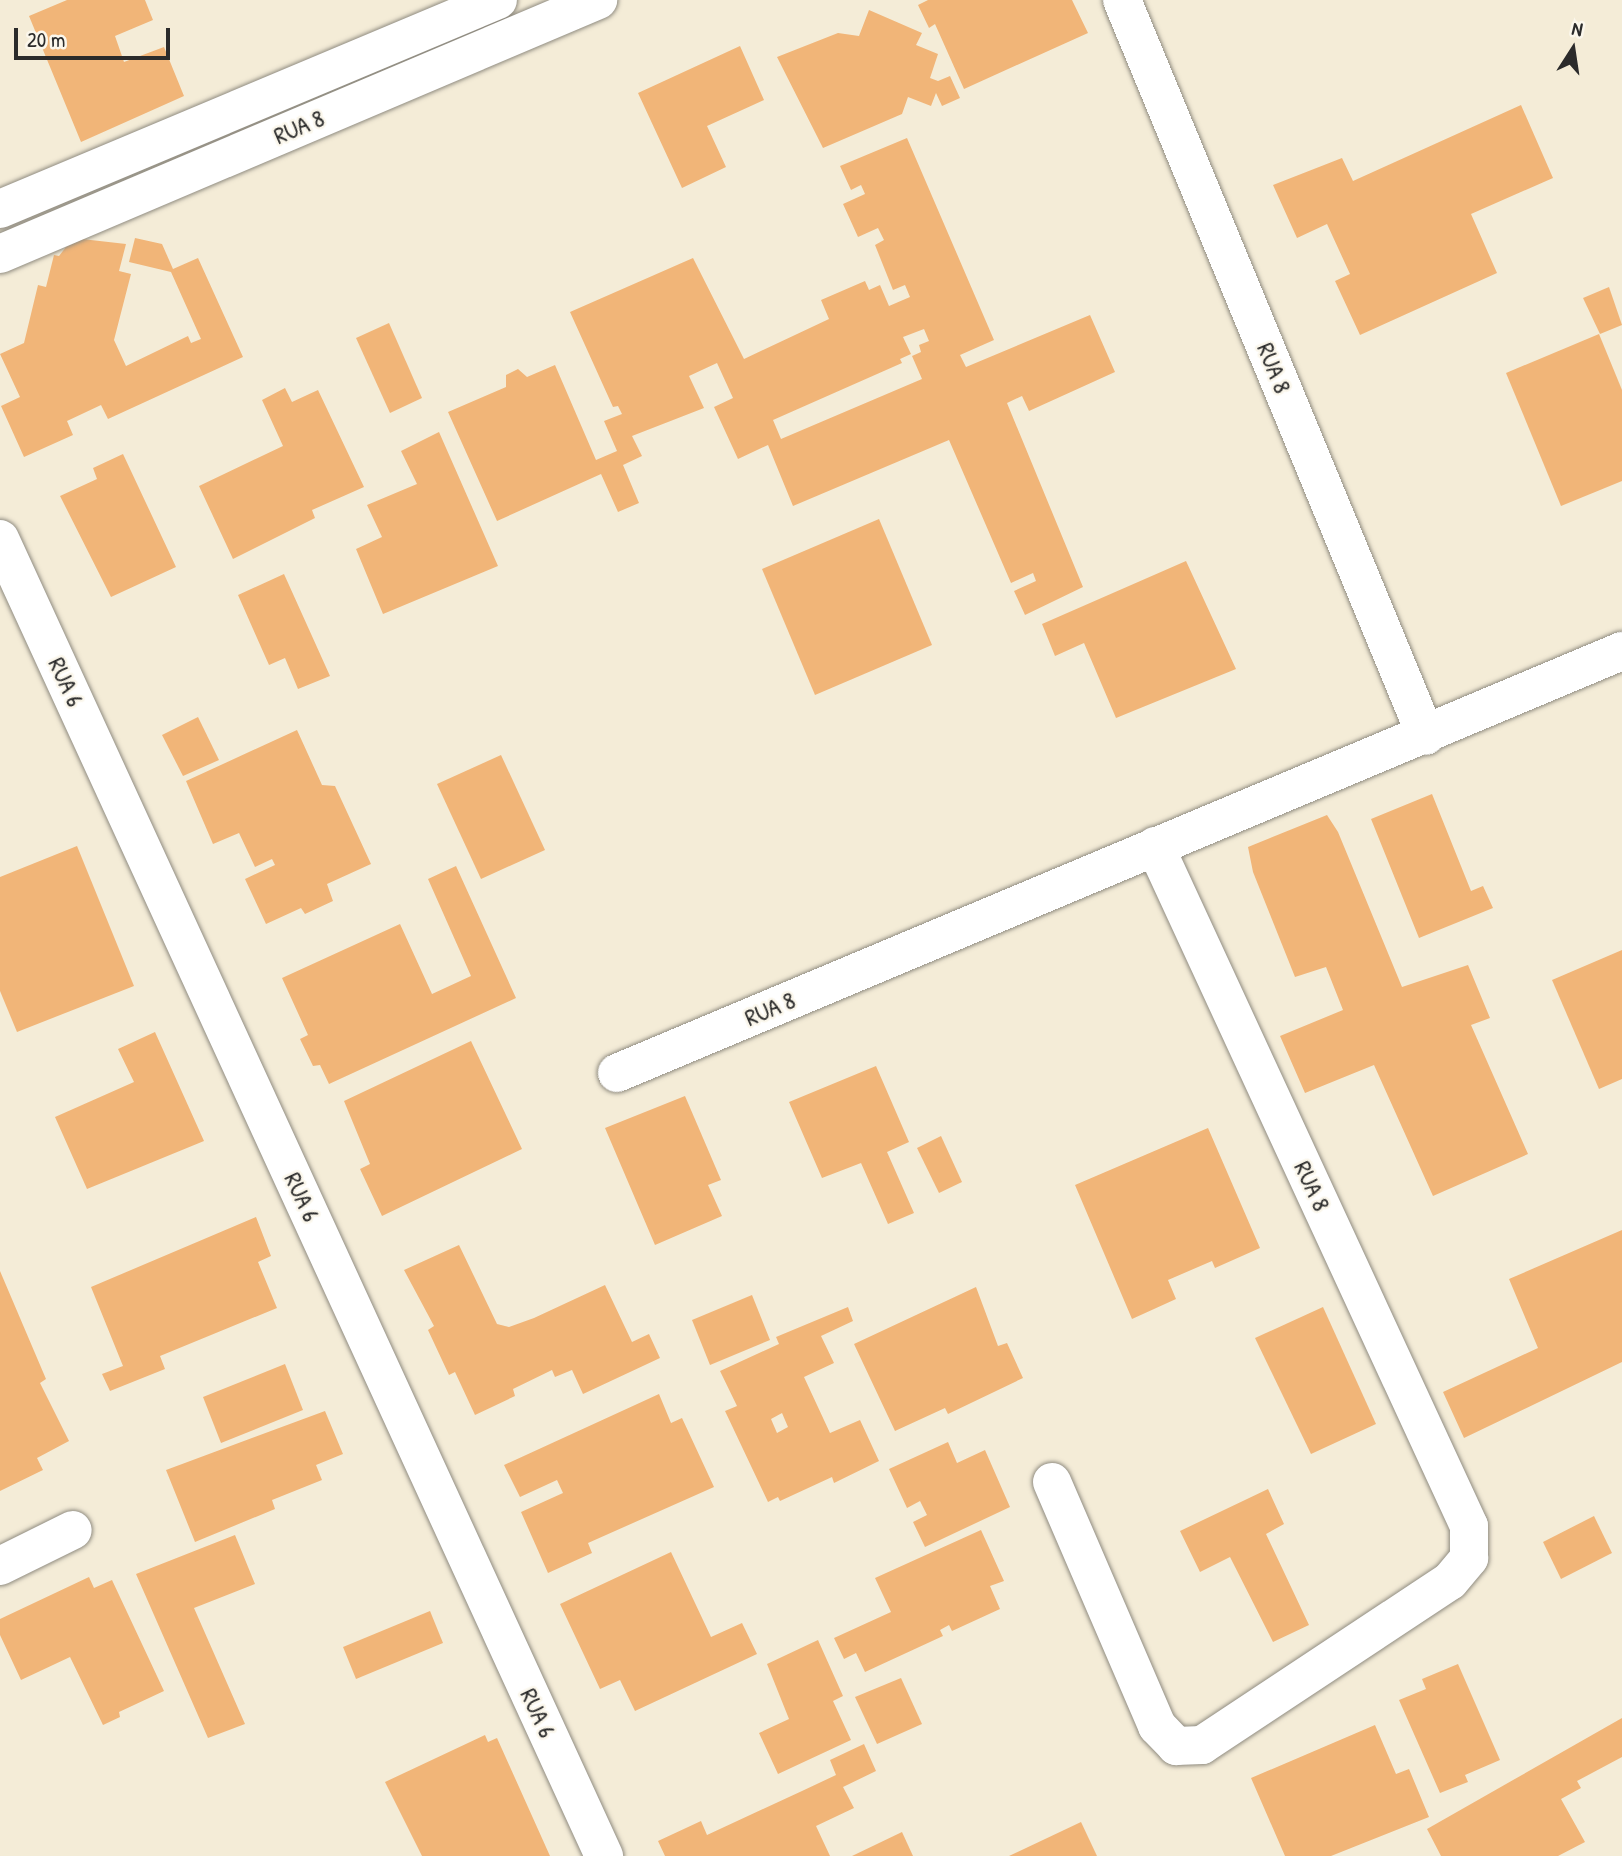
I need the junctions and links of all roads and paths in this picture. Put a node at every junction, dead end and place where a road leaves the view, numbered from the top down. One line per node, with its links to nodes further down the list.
1 (498, 0): 4 (street, RUA 8)
2 (598, 0): 5 (street, RUA 8)
3 (1122, 0): 8 (street, RUA 8)
4 (0, 209)
5 (0, 254)
6 (0, 539): 14 (street, RUA 6)
7 (1622, 651): 8 (street, RUA 8)
8 (1426, 736): 9 (street, RUA 8)
9 (1155, 846): 10 (street, RUA 8); 11 (street, RUA 8)
10 (617, 1073)
11 (1052, 1482)
12 (73, 1530): 13 (street)
13 (0, 1566)
14 (604, 1856)

